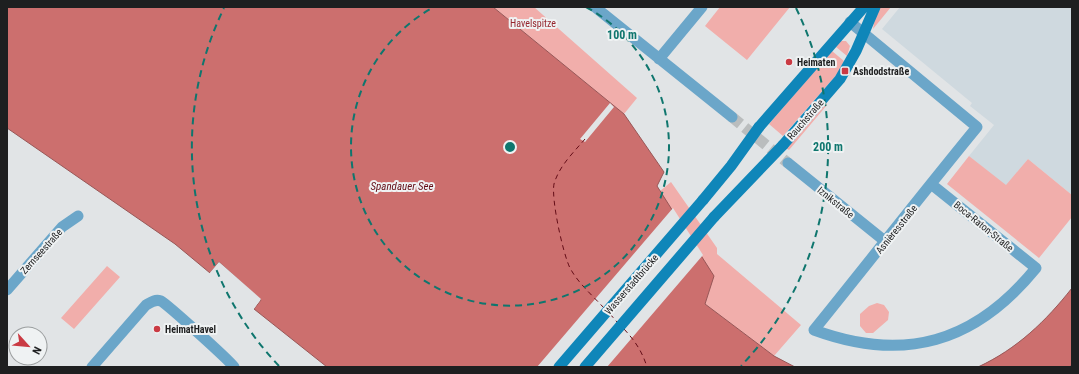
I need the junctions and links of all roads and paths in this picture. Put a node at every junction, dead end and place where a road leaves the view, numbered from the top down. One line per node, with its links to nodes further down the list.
1 (595, 7): 7 (street)
2 (702, 7): 7 (street)
3 (864, 7): 5 (main road)
4 (875, 7): 6 (main road, Rauchstraße)
5 (850, 22): 6 (street); 18 (main road, Wasserstadtbrücke, bridge)
6 (863, 34): 10 (street, Asnièresstraße); 12 (main road, Rauchstraße, bridge)
7 (659, 59): 8 (street)
8 (732, 118)
9 (788, 163): 13 (street, Iznikstraße)
10 (931, 184): 13 (street, Asnièresstraße); 15 (street, Boca-Raton-Straße)
11 (78, 216): 14 (street, Zernseestraße)
12 (714, 217): 19 (main road, Wasserstadtbrücke)
13 (886, 242): 15 (street, Asnièresstraße)
14 (7, 290)
15 (814, 330)
16 (92, 367): 17 (street)
17 (234, 367)
18 (559, 367)
19 (585, 367)

